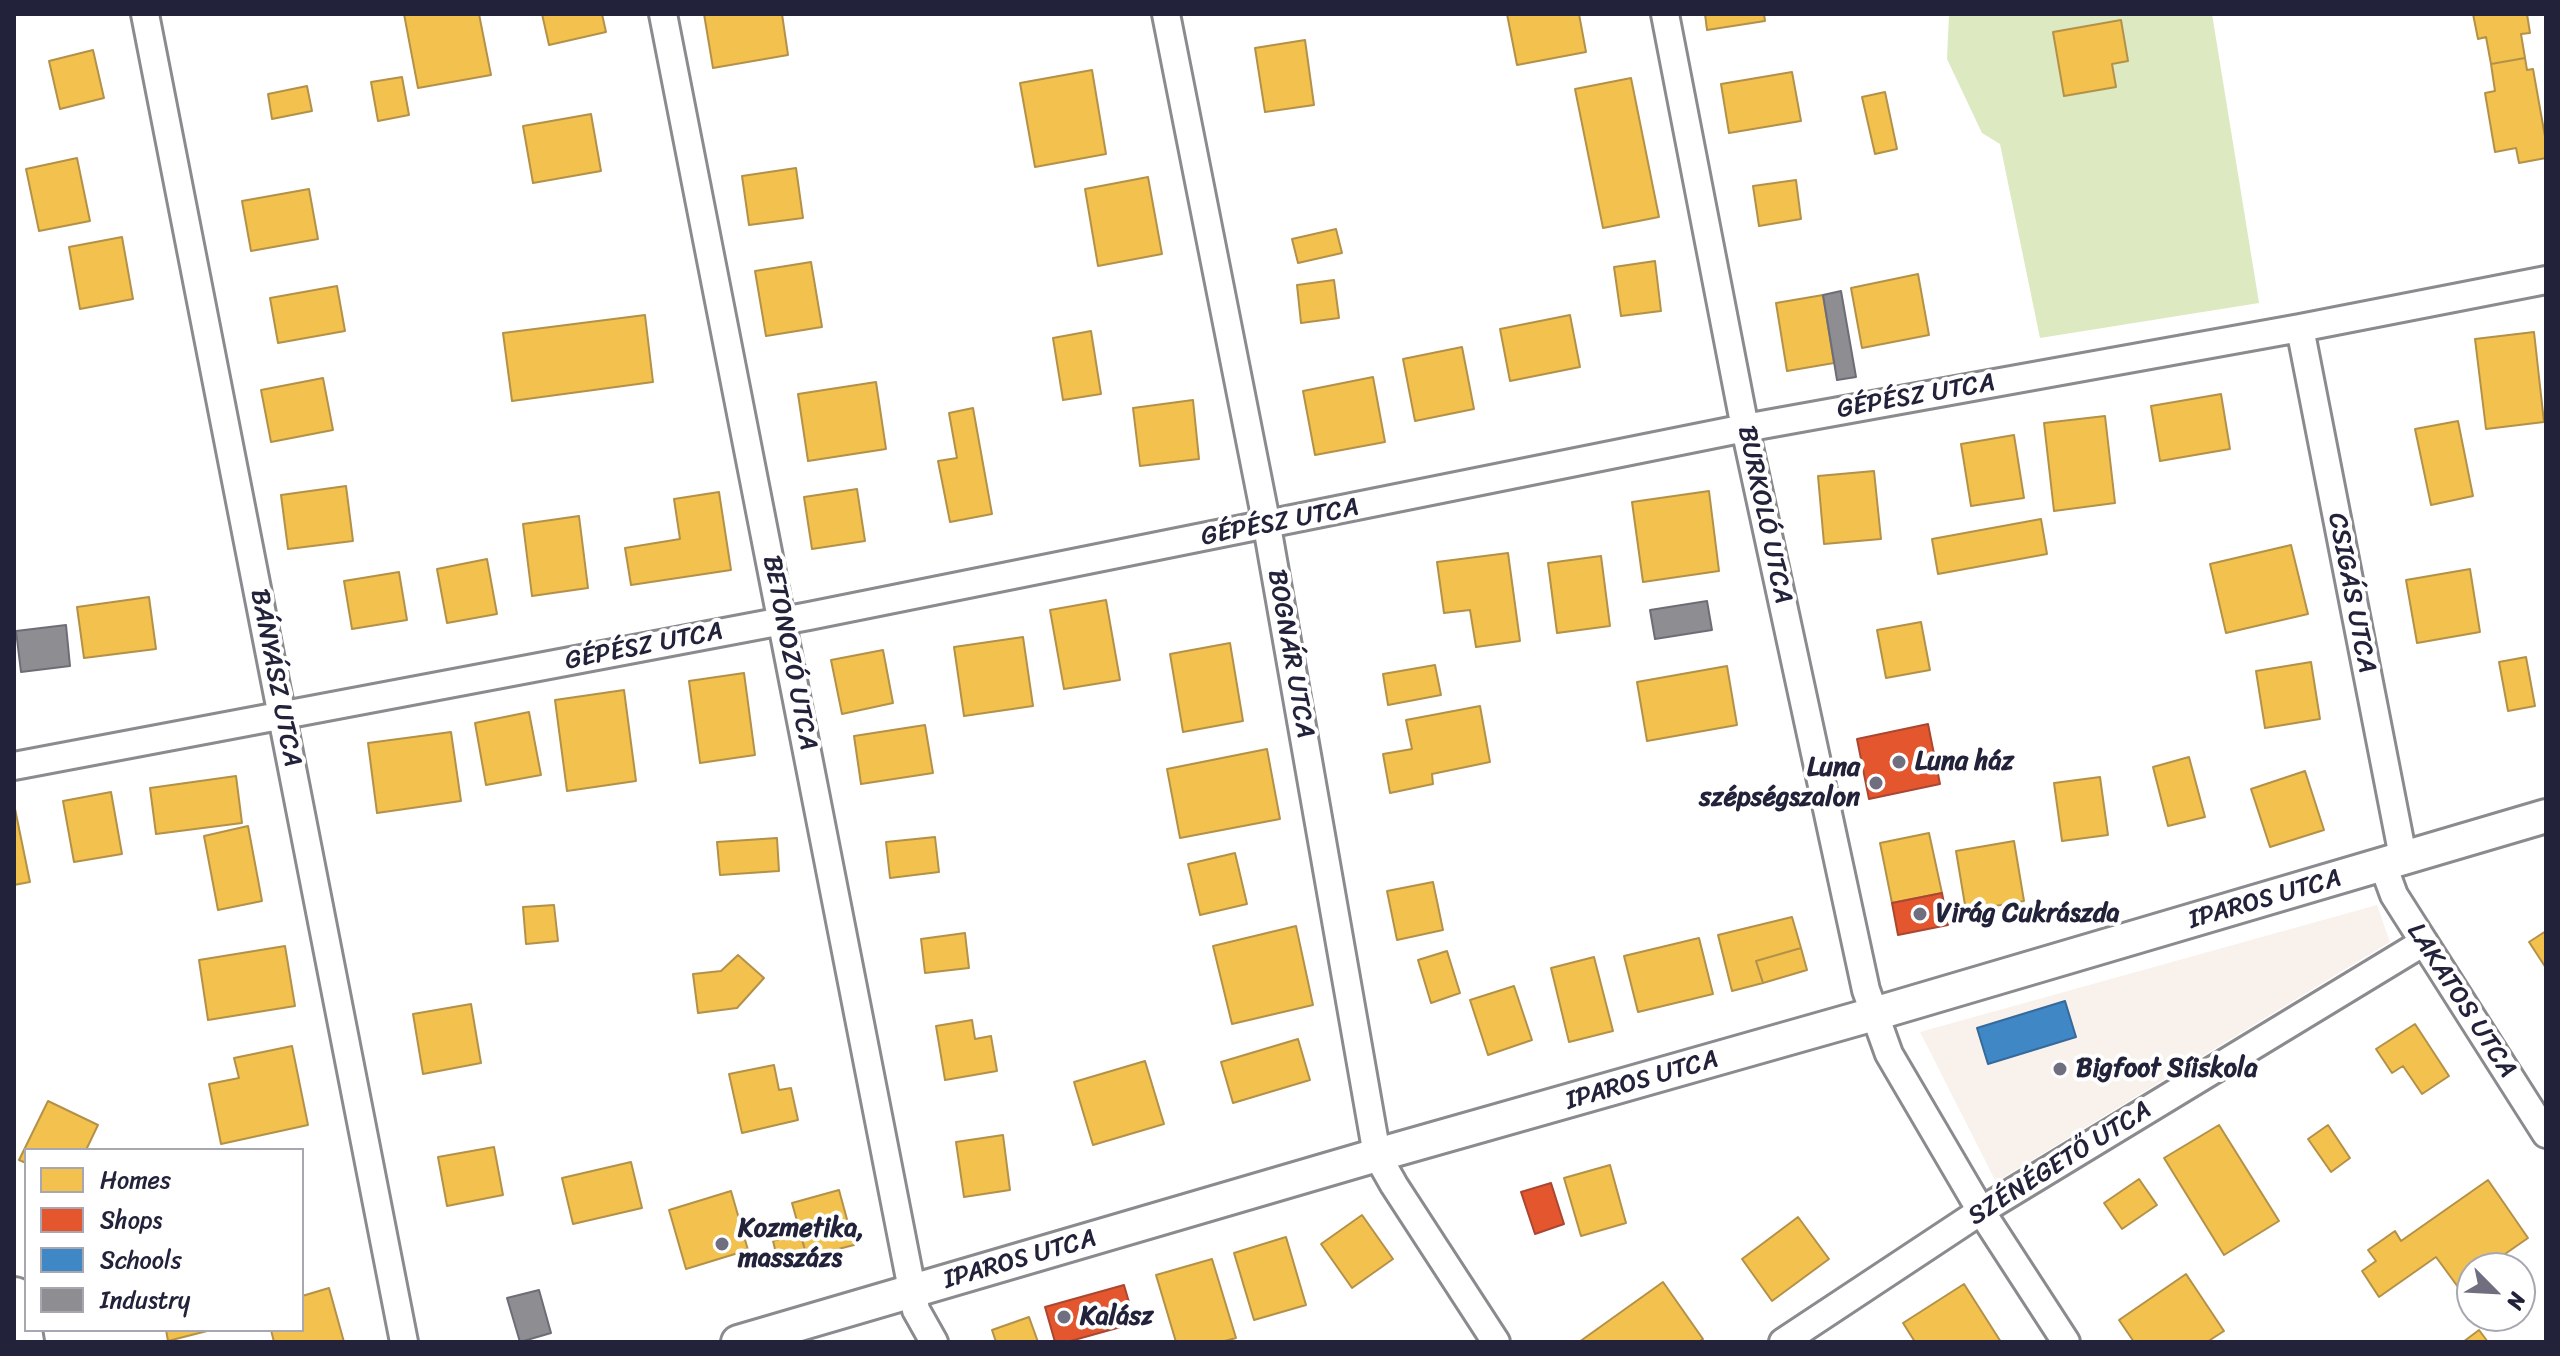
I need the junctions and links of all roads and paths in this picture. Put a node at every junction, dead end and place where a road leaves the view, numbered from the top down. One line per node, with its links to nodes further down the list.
1 (145, 14): 10 (street, BÁNYÁSZ UTCA)
2 (663, 14): 9 (street, BETONOZÓ UTCA)
3 (1166, 14): 8 (street, BOGNÁR UTCA)
4 (1665, 14): 7 (street, BURKOLÓ UTCA)
5 (2546, 280): 6 (street, GÉPÉSZ UTCA)
6 (2300, 328): 7 (street, GÉPÉSZ UTCA); 13 (street, CSIGÁS UTCA)
7 (1745, 428): 8 (street, GÉPÉSZ UTCA); 15 (street, BURKOLÓ UTCA)
8 (1267, 526): 9 (street, GÉPÉSZ UTCA); 17 (street, BOGNÁR UTCA)
9 (783, 621): 10 (street, GÉPÉSZ UTCA); 19 (street, BETONOZÓ UTCA)
10 (282, 716): 11 (street, GÉPÉSZ UTCA); 22 (street, BÁNYÁSZ UTCA)
11 (14, 766)
12 (2546, 816): 13 (street, IPAROS UTCA)
13 (2393, 861): 14 (street, LAKATOS UTCA); 15 (street, IPAROS UTCA)
14 (2424, 942): 16 (street, LAKATOS UTCA); 18 (street, SZÉNÉGETŐ UTCA)
15 (1874, 1014): 17 (street, IPAROS UTCA); 18 (street, BURKOLÓ UTCA)
16 (2546, 1134)
17 (1377, 1155): 19 (street, IPAROS UTCA); 25 (street)
18 (1981, 1211): 26 (street, SZÉNÉGETŐ UTCA); 27 (street, BURKOLÓ UTCA)
19 (913, 1292): 23 (street, IPAROS UTCA); 24 (street, BETONOZÓ UTCA)
20 (14, 1300): 21 (highway)
21 (21, 1342)
22 (404, 1342)
23 (738, 1342)
24 (934, 1342)
25 (1496, 1342)
26 (1783, 1342)
27 (2066, 1342)

